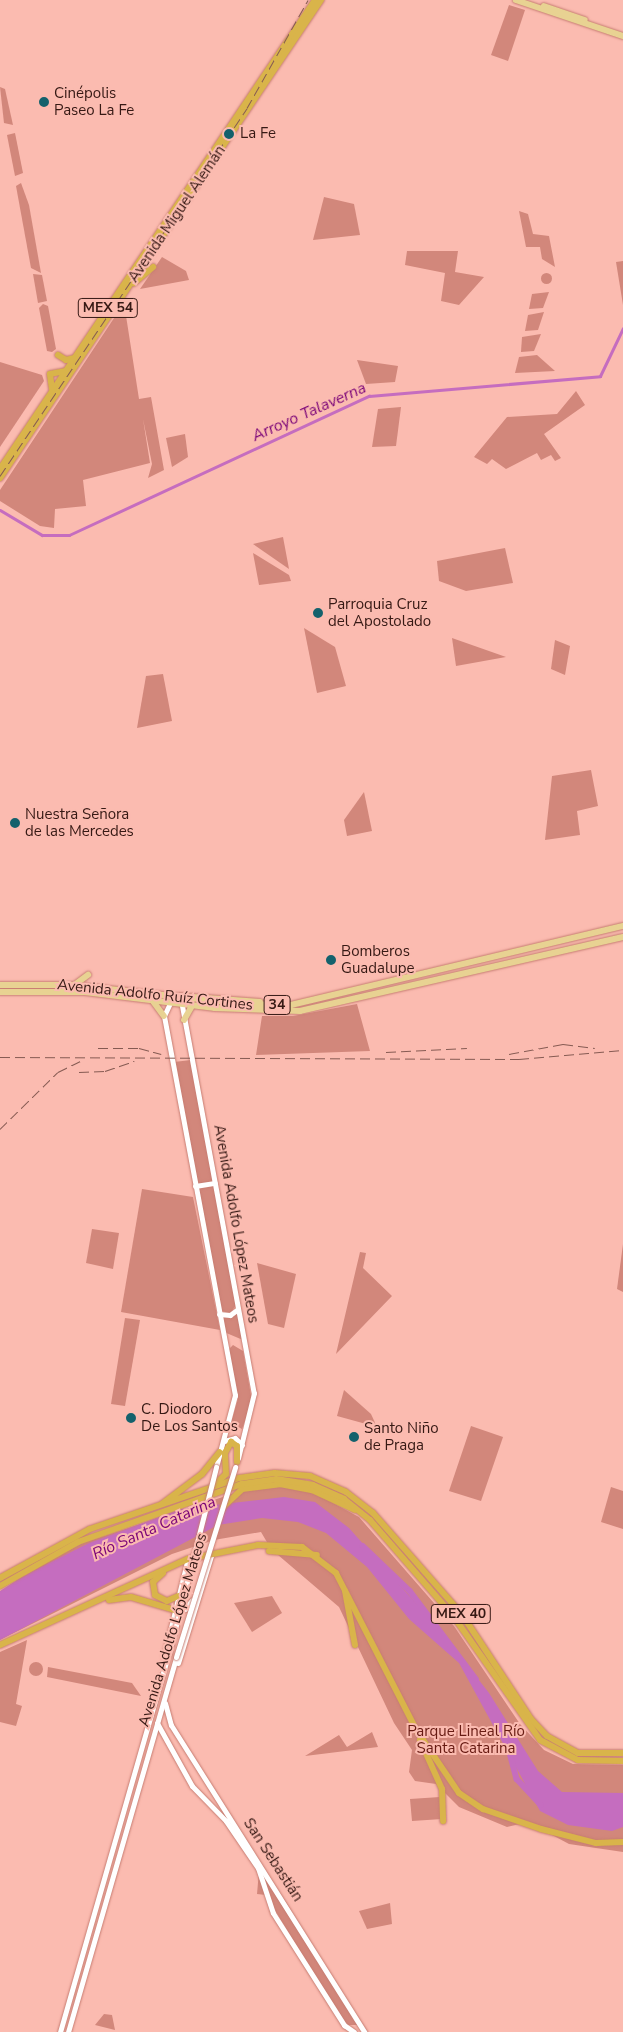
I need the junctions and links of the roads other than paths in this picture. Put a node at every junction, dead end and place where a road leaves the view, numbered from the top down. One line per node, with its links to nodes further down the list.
1 (315, 0): 6 (highway, Avenida Miguel Alemán / MEX 54)
2 (321, 0): 6 (highway, Avenida Miguel Alemán / MEX 54)
3 (516, 0): 5 (main road)
4 (526, 0): 5 (main road)
5 (623, 34)
6 (277, 61): 7 (highway, Avenida Miguel Alemán / MEX 54); 10 (highway, Avenida Miguel Alemán / MEX 54)
7 (175, 206): 8 (highway); 12 (highway, Avenida Miguel Alemán / MEX 54)
8 (165, 211)
9 (153, 267): 10 (highway)
10 (126, 291): 16 (highway, Avenida Miguel Alemán / MEX 54)
11 (58, 355): 12 (highway)
12 (75, 357): 13 (highway, Avenida Miguel Alemán / MEX 54)
13 (65, 371): 14 (highway, Avenida Miguel Alemán / MEX 54); 14 (highway)
14 (52, 389): 15 (highway, Avenida Miguel Alemán / MEX 54)
15 (0, 469)
16 (0, 478)
17 (623, 926): 22 (main road, Avenida Adolfo Ruíz Cortines / 34)
18 (623, 937): 27 (main road, Avenida Adolfo Ruíz Cortines / 34)
19 (88, 975): 21 (main road)
20 (0, 985): 21 (main road, Avenida Adolfo Ruíz Cortines / 34)
21 (73, 985): 24 (main road, Avenida Adolfo Ruíz Cortines / 34)
22 (369, 988): 24 (main road, Avenida Adolfo Ruíz Cortines / 34); 24 (main road, Avenida Adolfo Ruíz Cortines / 34)
23 (0, 992): 25 (main road, Avenida Adolfo Ruíz Cortines)
24 (180, 998): 26 (main road); 27 (main road, Avenida Adolfo Ruíz Cortines / 34); 29 (main road, Avenida Adolfo López Mateos)
25 (152, 1001): 26 (main road, Avenida Adolfo Ruíz Cortines); 28 (main road)
26 (170, 1003): 28 (main road)
27 (192, 1006): 29 (main road)
28 (164, 1016): 31 (main road, Avenida Adolfo López Mateos)
29 (184, 1020): 30 (main road, Avenida Adolfo López Mateos)
30 (215, 1183): 31 (main road); 32 (main road, Avenida Adolfo López Mateos)
31 (195, 1186): 33 (main road, Avenida Adolfo López Mateos)
32 (238, 1309): 33 (main road); 35 (main road, Avenida Adolfo López Mateos)
33 (219, 1314): 34 (main road, Avenida Adolfo López Mateos)
34 (224, 1441): 35 (main road); 36 (main road, Avenida Adolfo López Mateos)
35 (242, 1445): 37 (main road, Avenida Adolfo López Mateos)
36 (220, 1452): 39 (highway); 56 (main road, Avenida Adolfo López Mateos, bridge)
37 (236, 1464): 38 (highway); 40 (main road, Avenida Adolfo López Mateos, bridge)
38 (208, 1489): 39 (highway, MEX 40); 64 (highway, MEX 40)
39 (162, 1505): 47 (highway, MEX 40)
40 (223, 1508): 41 (highway); 43 (main road, Avenida Adolfo López Mateos, bridge)
41 (361, 1512): 48 (highway, MEX 40); 65 (highway, MEX 40)
42 (269, 1551): 44 (highway)
43 (209, 1554): 51 (main road); 52 (main road); 57 (main road, Avenida Adolfo López Mateos, bridge)
44 (318, 1555): 46 (highway); 49 (highway)
45 (187, 1562): 50 (main road)
46 (174, 1565): 50 (highway); 53 (highway)
47 (0, 1578)
48 (0, 1586)
49 (344, 1587): 55 (highway); 61 (highway)
50 (178, 1596): 51 (main road)
51 (175, 1610): 52 (main road); 53 (highway); 56 (main road)
52 (196, 1612): 57 (main road)
53 (42, 1628): 54 (highway)
54 (0, 1645)
55 (356, 1645)
56 (162, 1677): 58 (main road, Avenida Adolfo López Mateos)
57 (168, 1689): 59 (main road, Avenida Adolfo López Mateos)
58 (159, 1690): 59 (main road); 60 (main road); 68 (main road, Avenida Adolfo López Mateos)
59 (165, 1699): 60 (main road, Avenida Adolfo López Mateos); 71 (main road, San Sebastián)
60 (156, 1723): 62 (main road, Avenida Adolfo López Mateos); 63 (main road, San Sebastián)
61 (417, 1731): 66 (highway); 67 (highway)
62 (153, 1738): 63 (main road); 69 (main road, Avenida Adolfo López Mateos)
63 (165, 1738): 70 (main road, San Sebastián)
64 (623, 1753)
65 (623, 1761)
66 (443, 1821)
67 (621, 1842)
68 (60, 2032)
69 (68, 2032)
70 (354, 2032)
71 (364, 2032)

